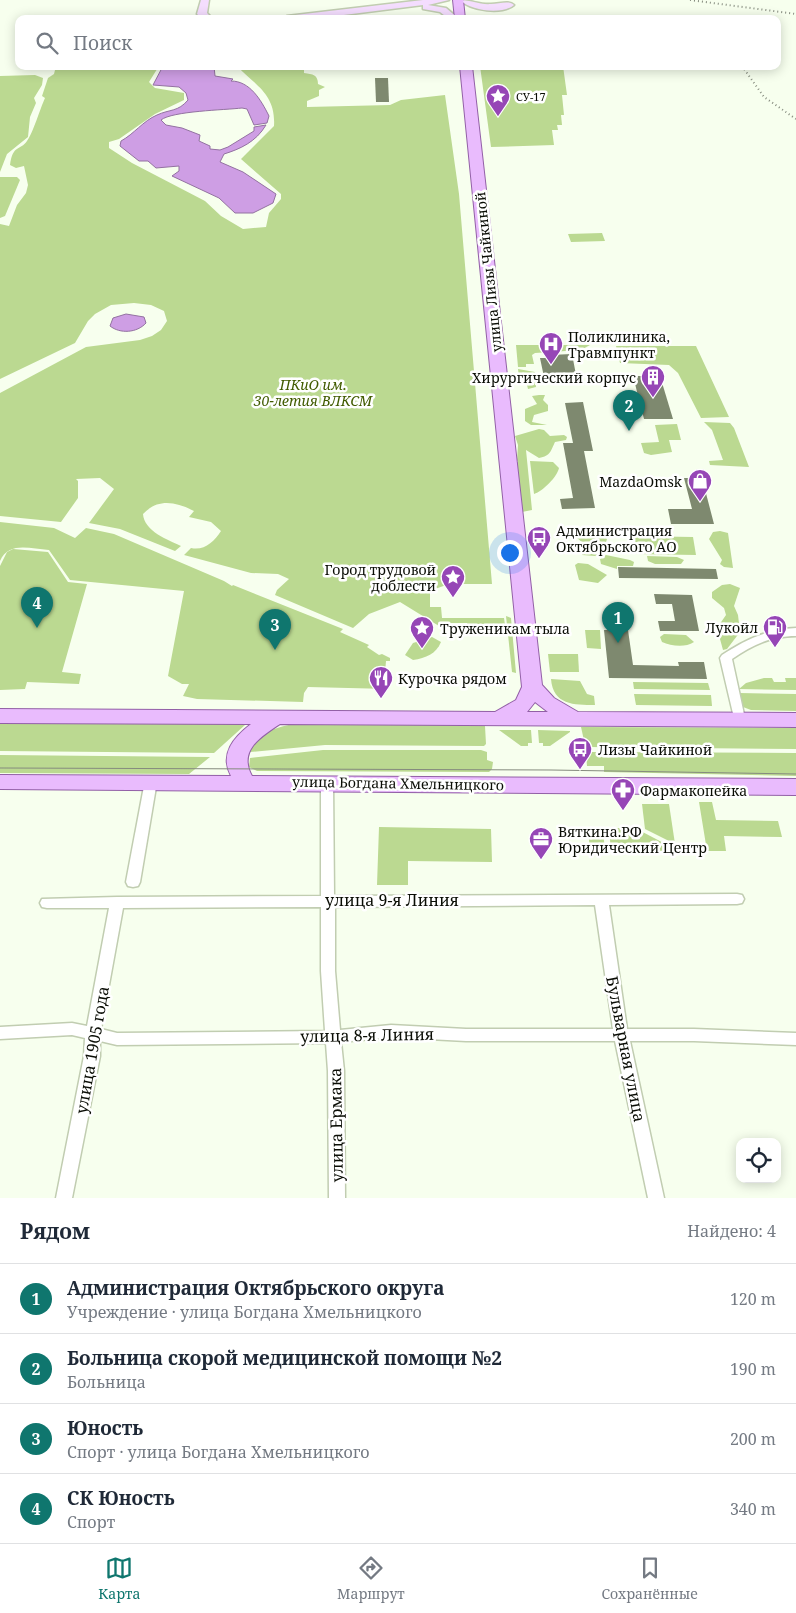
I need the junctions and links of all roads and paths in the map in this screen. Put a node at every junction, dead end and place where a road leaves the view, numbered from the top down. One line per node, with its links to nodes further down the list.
1 (205, 0): 7 (main road)
2 (445, 0): 6 (main road)
3 (458, 0): 10 (main road)
4 (464, 0): 5 (main road)
5 (512, 3): 11 (main road)
6 (401, 6): 8 (main road); 9 (main road)
7 (204, 15)
8 (317, 15)
9 (448, 15)
10 (460, 15)
11 (484, 15)
12 (466, 70): 14 (main road, улица Лизы Чайкиной)
13 (796, 632): 19 (street)
14 (532, 687): 17 (main road); 18 (main road)
15 (0, 716): 16 (main road)
16 (278, 717): 17 (main road); 23 (main road)
17 (497, 717): 18 (main road)
18 (579, 718): 19 (main road)
19 (739, 719): 20 (main road)
20 (796, 720)
21 (151, 781): 22 (main road, улица Богдана Хмельницкого); 23 (main road, улица Богдана Хмельницкого); 26 (street)
22 (0, 782)
23 (244, 782): 24 (main road, улица Богдана Хмельницкого)
24 (327, 782): 25 (main road, улица Богдана Хмельницкого); 29 (street, улица Ермака)
25 (796, 787)
26 (133, 882)
27 (600, 899): 28 (street, улица 9-я Линия); 29 (street, улица 9-я Линия); 34 (street, Бульварная улица)
28 (738, 899)
29 (328, 900): 30 (street, улица 9-я Линия); 35 (street, улица Ермака)
30 (117, 902): 31 (street, улица 9-я Линия); 33 (street, улица 1905 года)
31 (47, 903)
32 (0, 1033): 33 (street, улица 8-я Линия)
33 (93, 1033): 35 (street, улица 8-я Линия); 37 (street, улица 1905 года)
34 (622, 1036): 35 (street, улица 8-я Линия); 36 (street, улица 8-я Линия); 39 (street, Бульварная улица)
35 (334, 1037): 38 (street, улица Ермака)
36 (796, 1039)
37 (64, 1198)
38 (337, 1198)
39 (656, 1198)

